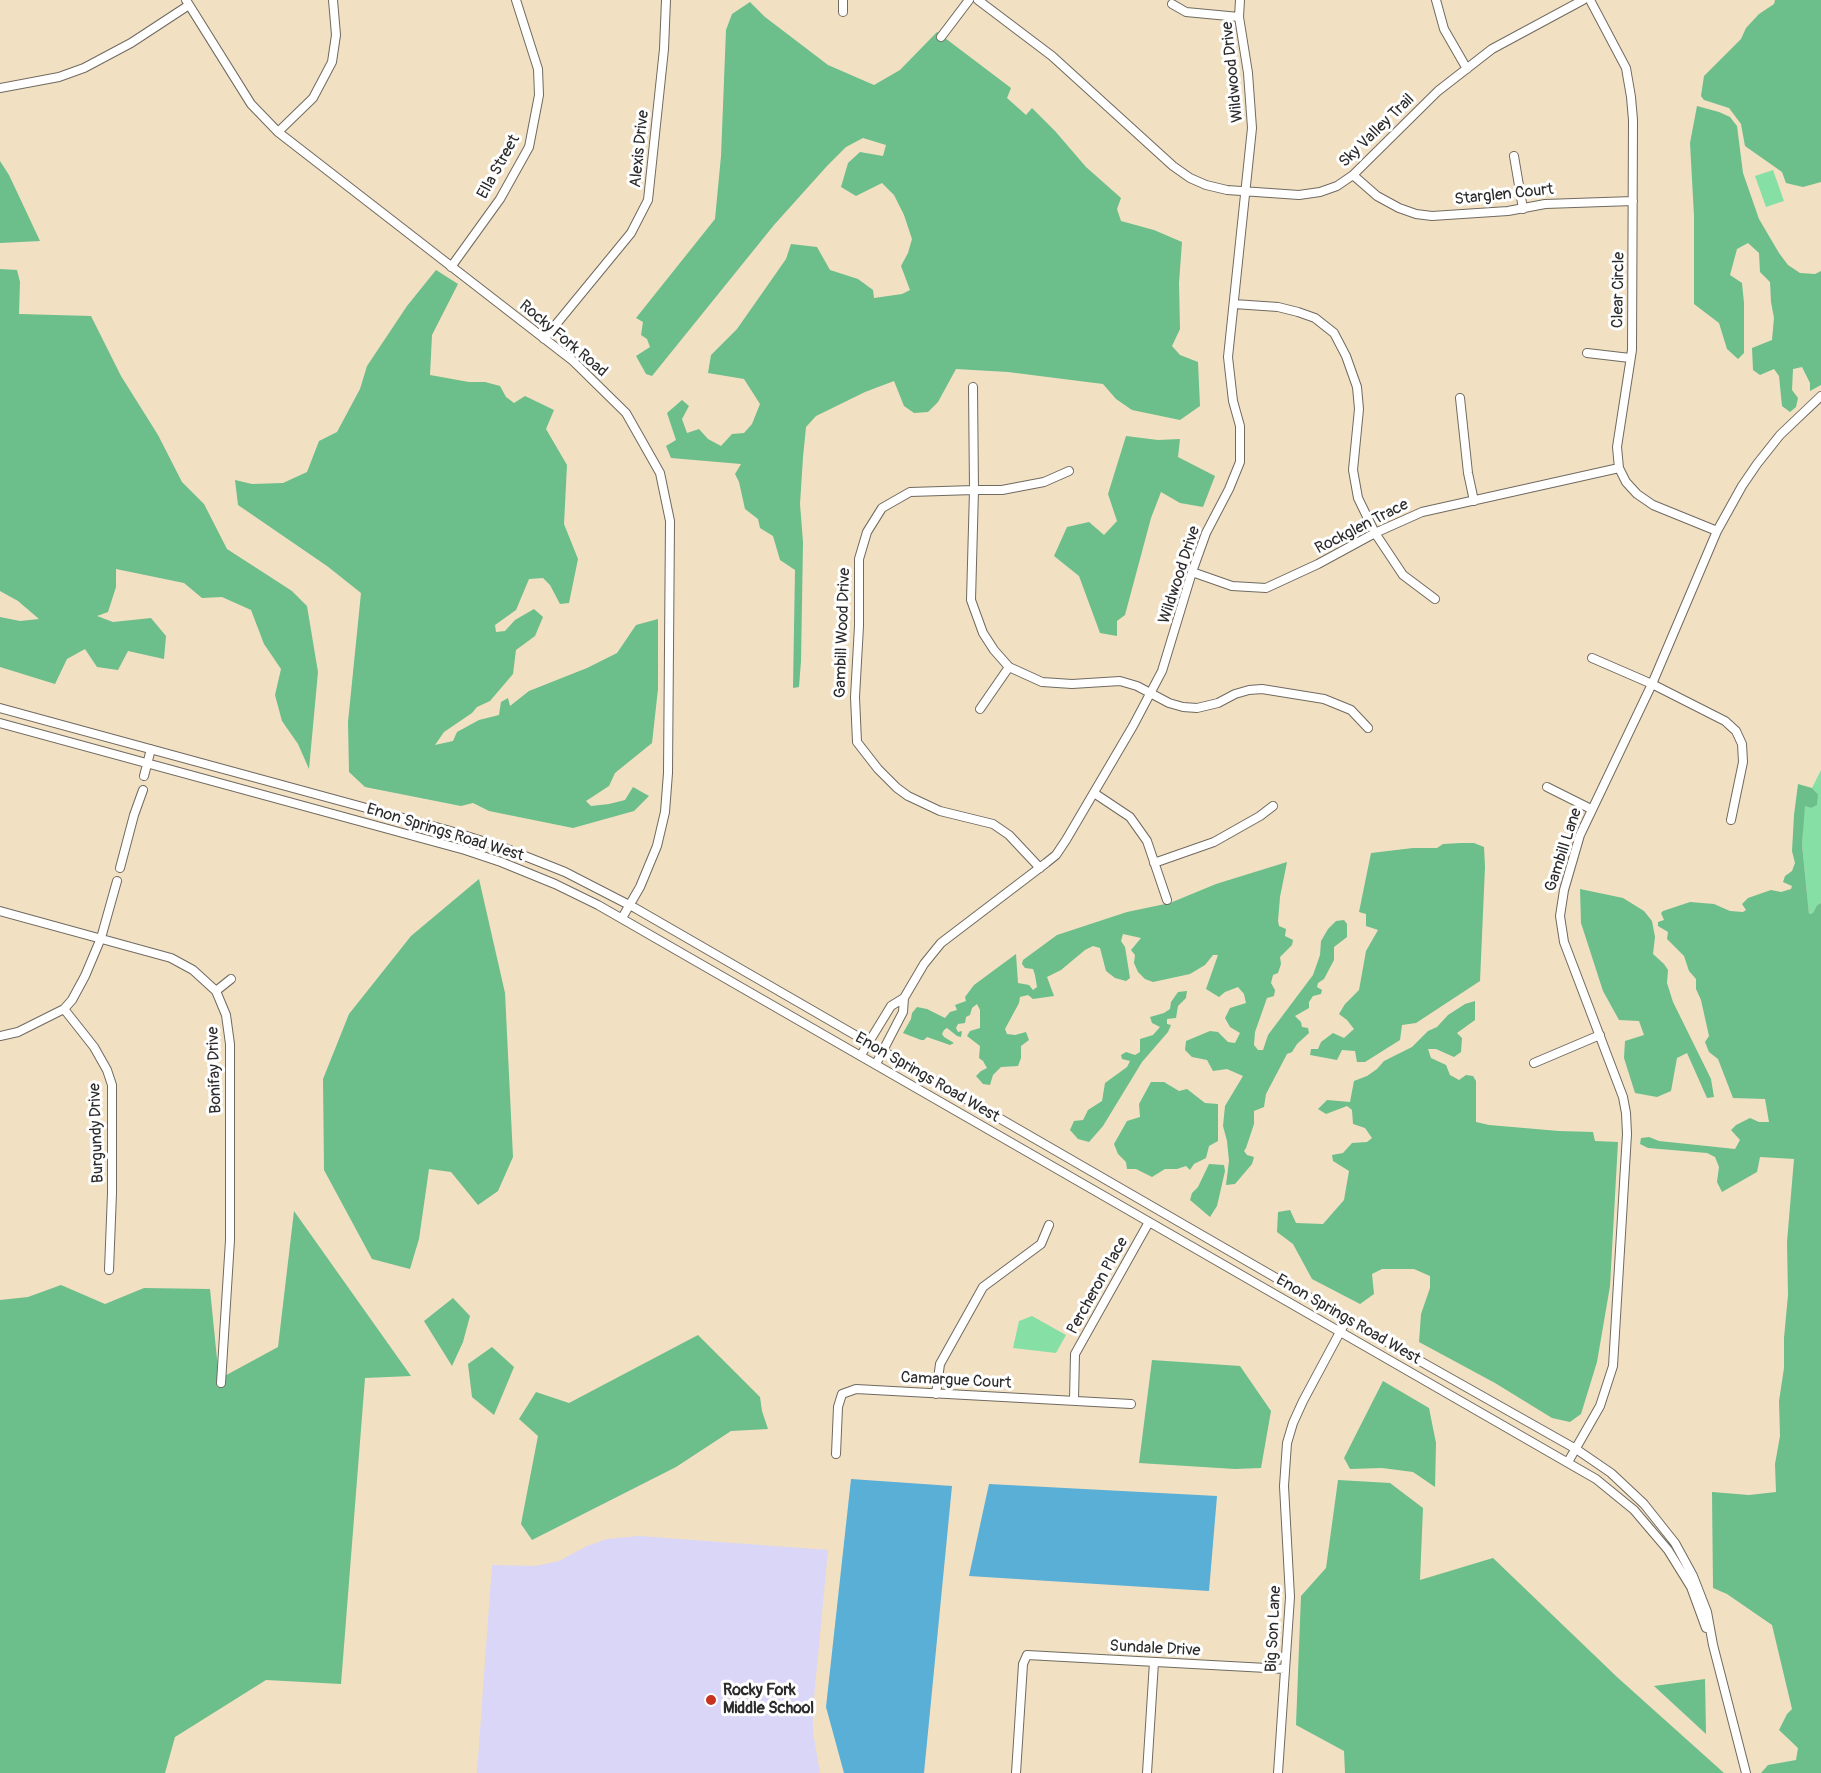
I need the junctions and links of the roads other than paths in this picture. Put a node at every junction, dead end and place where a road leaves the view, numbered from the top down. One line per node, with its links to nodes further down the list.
1 (333, 0): 18 (street)
2 (516, 0): 24 (street, Ella Street)
3 (666, 0): 26 (street, Alexis Drive)
4 (843, 0): 13 (street)
5 (969, 0): 15 (street)
6 (978, 0): 21 (street, Sky Valley Trail)
7 (1240, 0): 14 (street, Wildwood Drive)
8 (1436, 0): 16 (street)
9 (1583, 0): 16 (street, Sky Valley Trail)
10 (1590, 0): 22 (street, Clear Circle)
11 (188, 3): 17 (street); 18 (street, Rocky Fork Road)
12 (1172, 4): 14 (street)
13 (843, 12)
14 (1239, 17): 21 (street, Wildwood Drive)
15 (940, 37)
16 (1467, 69): 20 (street, Sky Valley Trail)
17 (0, 88)
18 (278, 132): 24 (street, Rocky Fork Road)
19 (1514, 156): 23 (street)
20 (1353, 175): 21 (street, Sky Valley Trail); 23 (street, Starglen Court)
21 (1245, 191): 25 (street, Wildwood Drive)
22 (1633, 201): 23 (street, Starglen Court); 28 (street, Clear Circle)
23 (1523, 210)
24 (451, 267): 26 (street, Rocky Fork Road)
25 (1234, 304): 37 (street); 38 (street, Wildwood Drive)
26 (544, 339): 62 (street, Rocky Fork Road)
27 (1587, 353): 28 (street)
28 (1630, 358): 32 (street, Clear Circle)
29 (973, 387): 34 (street)
30 (1821, 396): 36 (street, Gambill Lane)
31 (1460, 398): 35 (street)
32 (1619, 468): 35 (street, Rockglen Trace); 36 (street)
33 (1070, 471): 34 (street, Gambill Wood Drive)
34 (974, 490): 41 (street); 59 (street, Gambill Wood Drive)
35 (1474, 501): 37 (street, Rockglen Trace)
36 (1717, 531): 42 (street, Gambill Lane)
37 (1375, 533): 38 (street, Rockglen Trace); 39 (street)
38 (1192, 572): 43 (street, Wildwood Drive)
39 (1435, 599)
40 (1593, 658): 42 (street)
41 (1009, 668): 43 (street); 45 (street)
42 (1652, 684): 55 (street, Gambill Lane); 56 (street)
43 (1151, 693): 47 (street); 53 (street, Wildwood Drive)
44 (0, 708): 48 (street, Enon Springs Road West)
45 (980, 709)
46 (0, 723): 49 (street, Enon Springs Road West)
47 (1368, 728)
48 (151, 749): 49 (street); 62 (street, Enon Springs Road West)
49 (147, 763): 50 (street); 64 (street, Enon Springs Road West)
50 (144, 776)
51 (1547, 787): 55 (street)
52 (143, 790): 58 (street)
53 (1094, 793): 57 (street); 59 (street, Wildwood Drive)
54 (1273, 806): 57 (street)
55 (1592, 809): 70 (street, Gambill Lane)
56 (1731, 820)
57 (1154, 863): 61 (street)
58 (120, 868)
59 (1040, 868): 68 (street, Wildwood Drive)
60 (117, 881): 65 (street)
61 (1167, 900)
62 (629, 905): 64 (street, Rocky Fork Road); 72 (street, Enon Springs Road West)
63 (0, 911): 65 (street, Bonifay Drive)
64 (622, 918): 74 (street, Enon Springs Road West)
65 (101, 938): 67 (street, Bonifay Drive); 69 (street)
66 (231, 979): 67 (street)
67 (216, 991): 82 (street, Bonifay Drive)
68 (904, 998): 72 (street, Wildwood Drive); 73 (street, Wildwood Drive)
69 (64, 1009): 71 (street); 79 (street, Burgundy Drive)
70 (1600, 1035): 75 (street); 86 (street, Gambill Lane)
71 (0, 1036)
72 (868, 1043): 73 (street, Enon Springs Road West); 74 (street, Wildwood Drive)
73 (883, 1051): 76 (street, Wildwood Drive); 80 (street, Enon Springs Road West)
74 (861, 1055): 76 (street, Enon Springs Road West)
75 (1534, 1063)
76 (876, 1064): 77 (street, Enon Springs Road West)
77 (1149, 1222): 81 (street, Enon Springs Road West); 84 (street, Percheron Place)
78 (1049, 1225): 83 (street)
79 (109, 1270)
80 (1347, 1319): 81 (street, Big Son Lane); 86 (street, Enon Springs Road West)
81 (1340, 1331): 88 (street, Enon Springs Road West); 91 (street, Big Son Lane)
82 (221, 1383)
83 (936, 1394): 84 (street, Camargue Court); 87 (street, Camargue Court)
84 (1074, 1400): 85 (street, Camargue Court)
85 (1131, 1404)
86 (1576, 1449): 88 (street, Gambill Lane); 89 (street, Enon Springs Road West)
87 (836, 1454)
88 (1568, 1462): 89 (street, Enon Springs Road West)
89 (1715, 1655): 95 (street)
90 (1154, 1662): 91 (street, Sundale Drive); 92 (street, Sundale Drive); 93 (street)
91 (1285, 1669): 94 (street, Big Son Lane)
92 (1016, 1773)
93 (1147, 1773)
94 (1278, 1773)
95 (1746, 1773)

